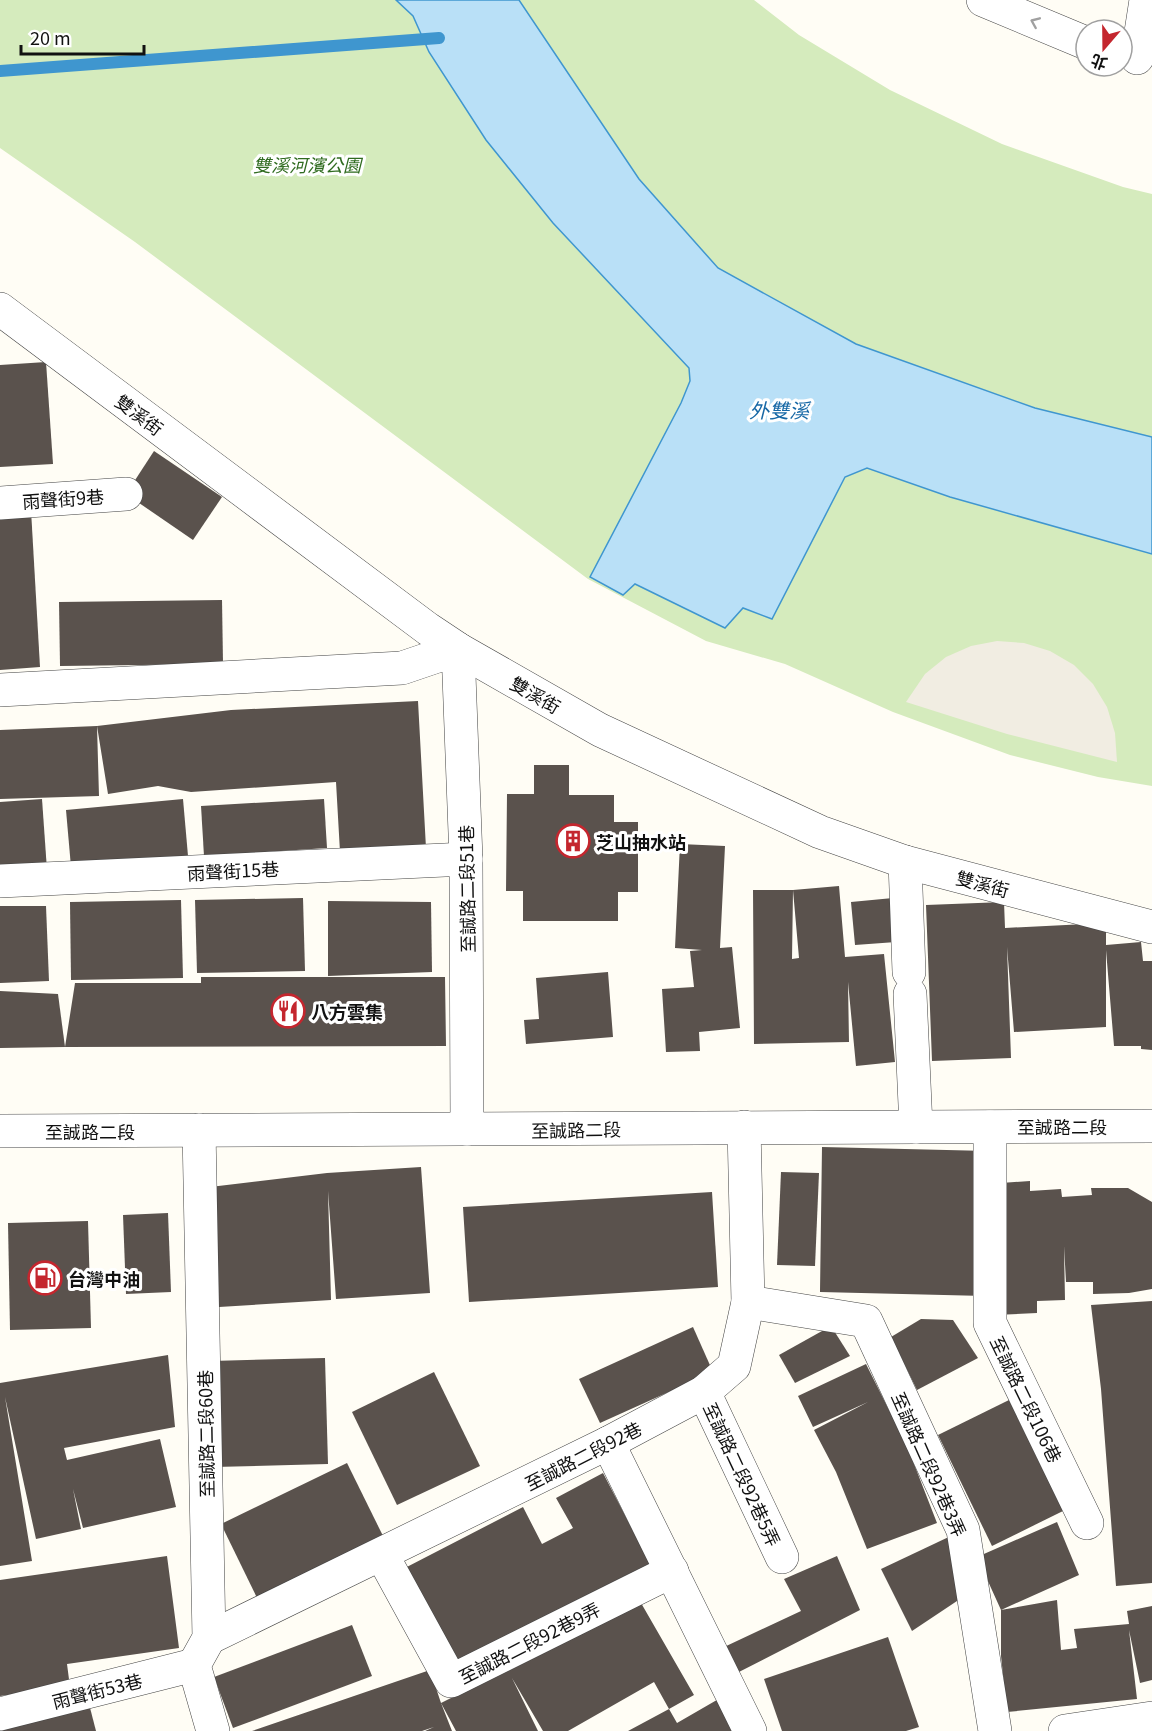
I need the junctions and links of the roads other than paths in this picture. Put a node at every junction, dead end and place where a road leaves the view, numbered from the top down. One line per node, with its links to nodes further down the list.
1 (983, 0): 3 (street, one-way to 1)
2 (1146, 0): 4 (street)
3 (1074, 38)
4 (1137, 58)
5 (0, 309): 8 (street, 雙溪街)
6 (126, 494): 7 (street, 雨聲街9巷)
7 (0, 502)
8 (458, 649): 9 (street); 10 (street, 至誠路二段51巷); 11 (street, 雙溪街)
9 (0, 690)
10 (466, 860): 12 (street, 雨聲街15巷); 19 (street, 至誠路二段51巷)
11 (905, 862): 13 (street, 雙溪街); 16 (street)
12 (0, 881)
13 (1152, 927)
14 (1152, 1126): 17 (street, 至誠路二段)
15 (744, 1127): 16 (street, 至誠路二段); 19 (street, 至誠路二段); 21 (street, 至誠路二段92巷)
16 (916, 1127): 17 (street, 至誠路二段)
17 (990, 1127): 24 (street, 至誠路二段106巷)
18 (199, 1130): 19 (street, 至誠路二段); 20 (street, 至誠路二段); 28 (street, 至誠路二段60巷)
19 (467, 1130)
20 (0, 1131)
21 (748, 1302): 22 (street, 至誠路二段92巷); 33 (street, 至誠路二段92巷3弄)
22 (704, 1392): 23 (street, 至誠路二段92巷); 26 (street, 至誠路二段92巷5弄)
23 (608, 1443): 25 (street, 至誠路二段92巷); 27 (street)
24 (1087, 1523)
25 (382, 1555): 27 (street, 至誠路二段92巷9弄); 28 (street, 至誠路二段92巷)
26 (782, 1557)
27 (672, 1571): 32 (street)
28 (201, 1652): 29 (street, 雨聲街53巷); 31 (street, 至誠路二段60巷)
29 (0, 1714)
30 (1152, 1718): 34 (street)
31 (213, 1731)
32 (750, 1731)
33 (995, 1731)
34 (1065, 1731)

